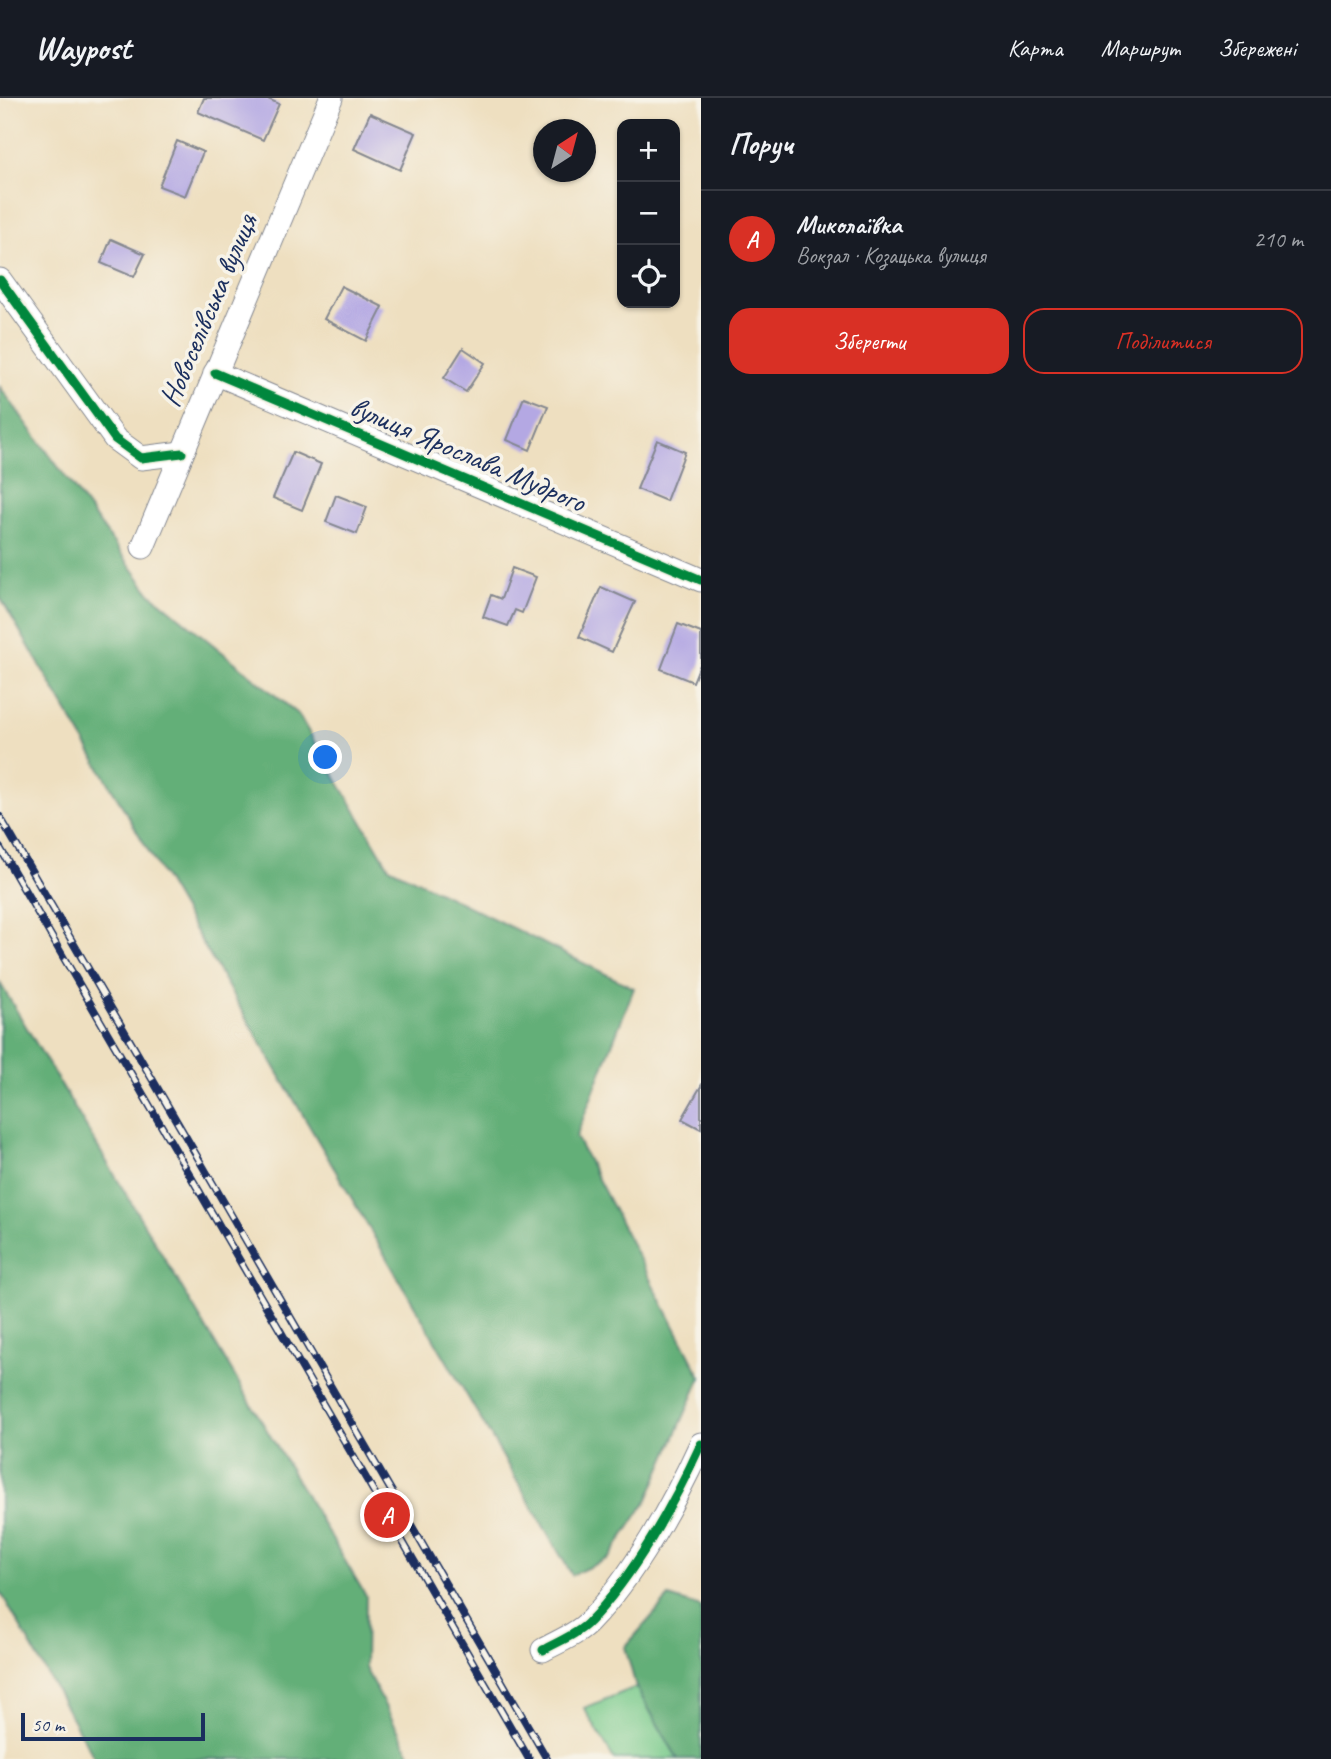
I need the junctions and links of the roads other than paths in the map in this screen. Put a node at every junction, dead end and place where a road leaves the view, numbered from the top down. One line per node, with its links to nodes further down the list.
1 (331, 98): 3 (street, Новоселівська вулиця)
2 (0, 280): 4 (street)
3 (215, 373): 4 (street, Новоселівська вулиця); 6 (street, вулиця Ярослава Мудрого)
4 (182, 453): 5 (street, Новоселівська вулиця)
5 (142, 547)
6 (701, 580)
7 (701, 1444): 8 (street)
8 (543, 1650)

